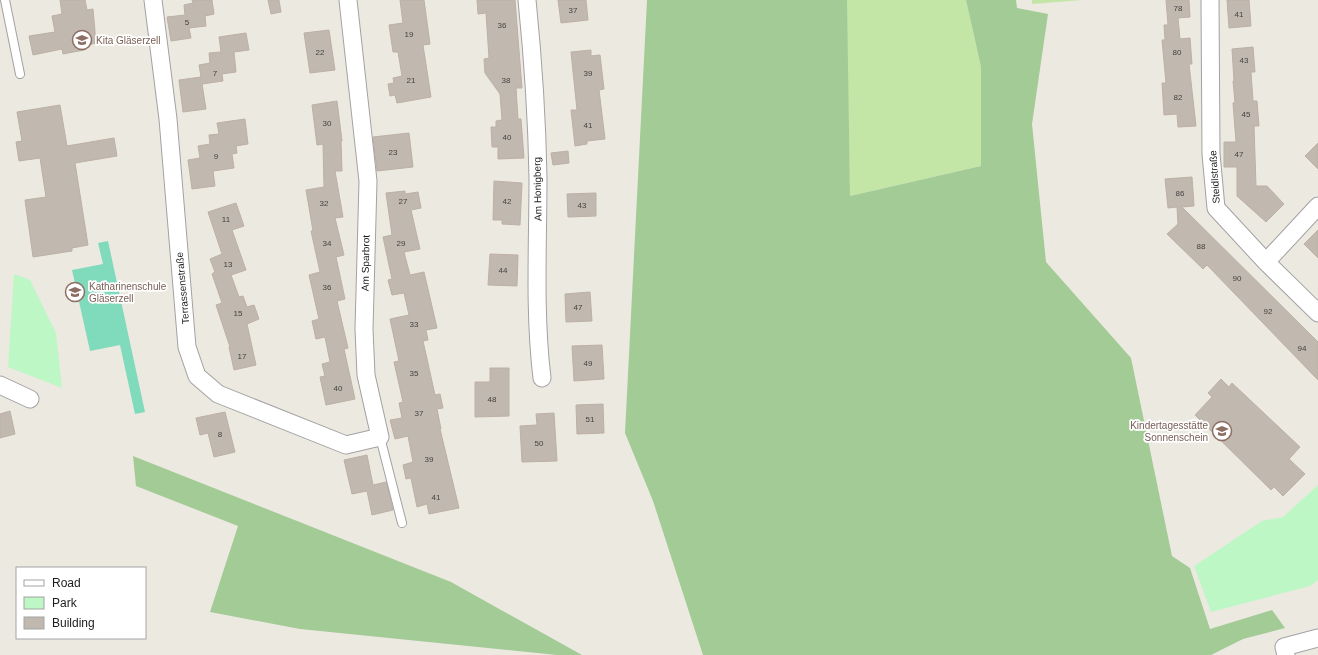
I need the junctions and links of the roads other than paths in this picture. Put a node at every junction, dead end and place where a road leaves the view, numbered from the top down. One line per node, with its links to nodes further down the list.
1 (6, 0): 6 (lane)
2 (153, 0): 13 (street, Terrassenstraße)
3 (348, 0): 13 (street, Am Sparbrot)
4 (527, 0): 10 (street, Am Honigberg)
5 (1210, 0): 8 (street, Steidlstraße)
6 (20, 74)
7 (1318, 206): 8 (street)
8 (1266, 262): 9 (street, Steidlstraße)
9 (1318, 313)
10 (542, 378)
11 (0, 384): 12 (street)
12 (30, 400)
13 (380, 437): 14 (lane, Am Sparbrot)
14 (402, 523)
15 (1318, 638): 16 (street)
16 (1286, 655)

